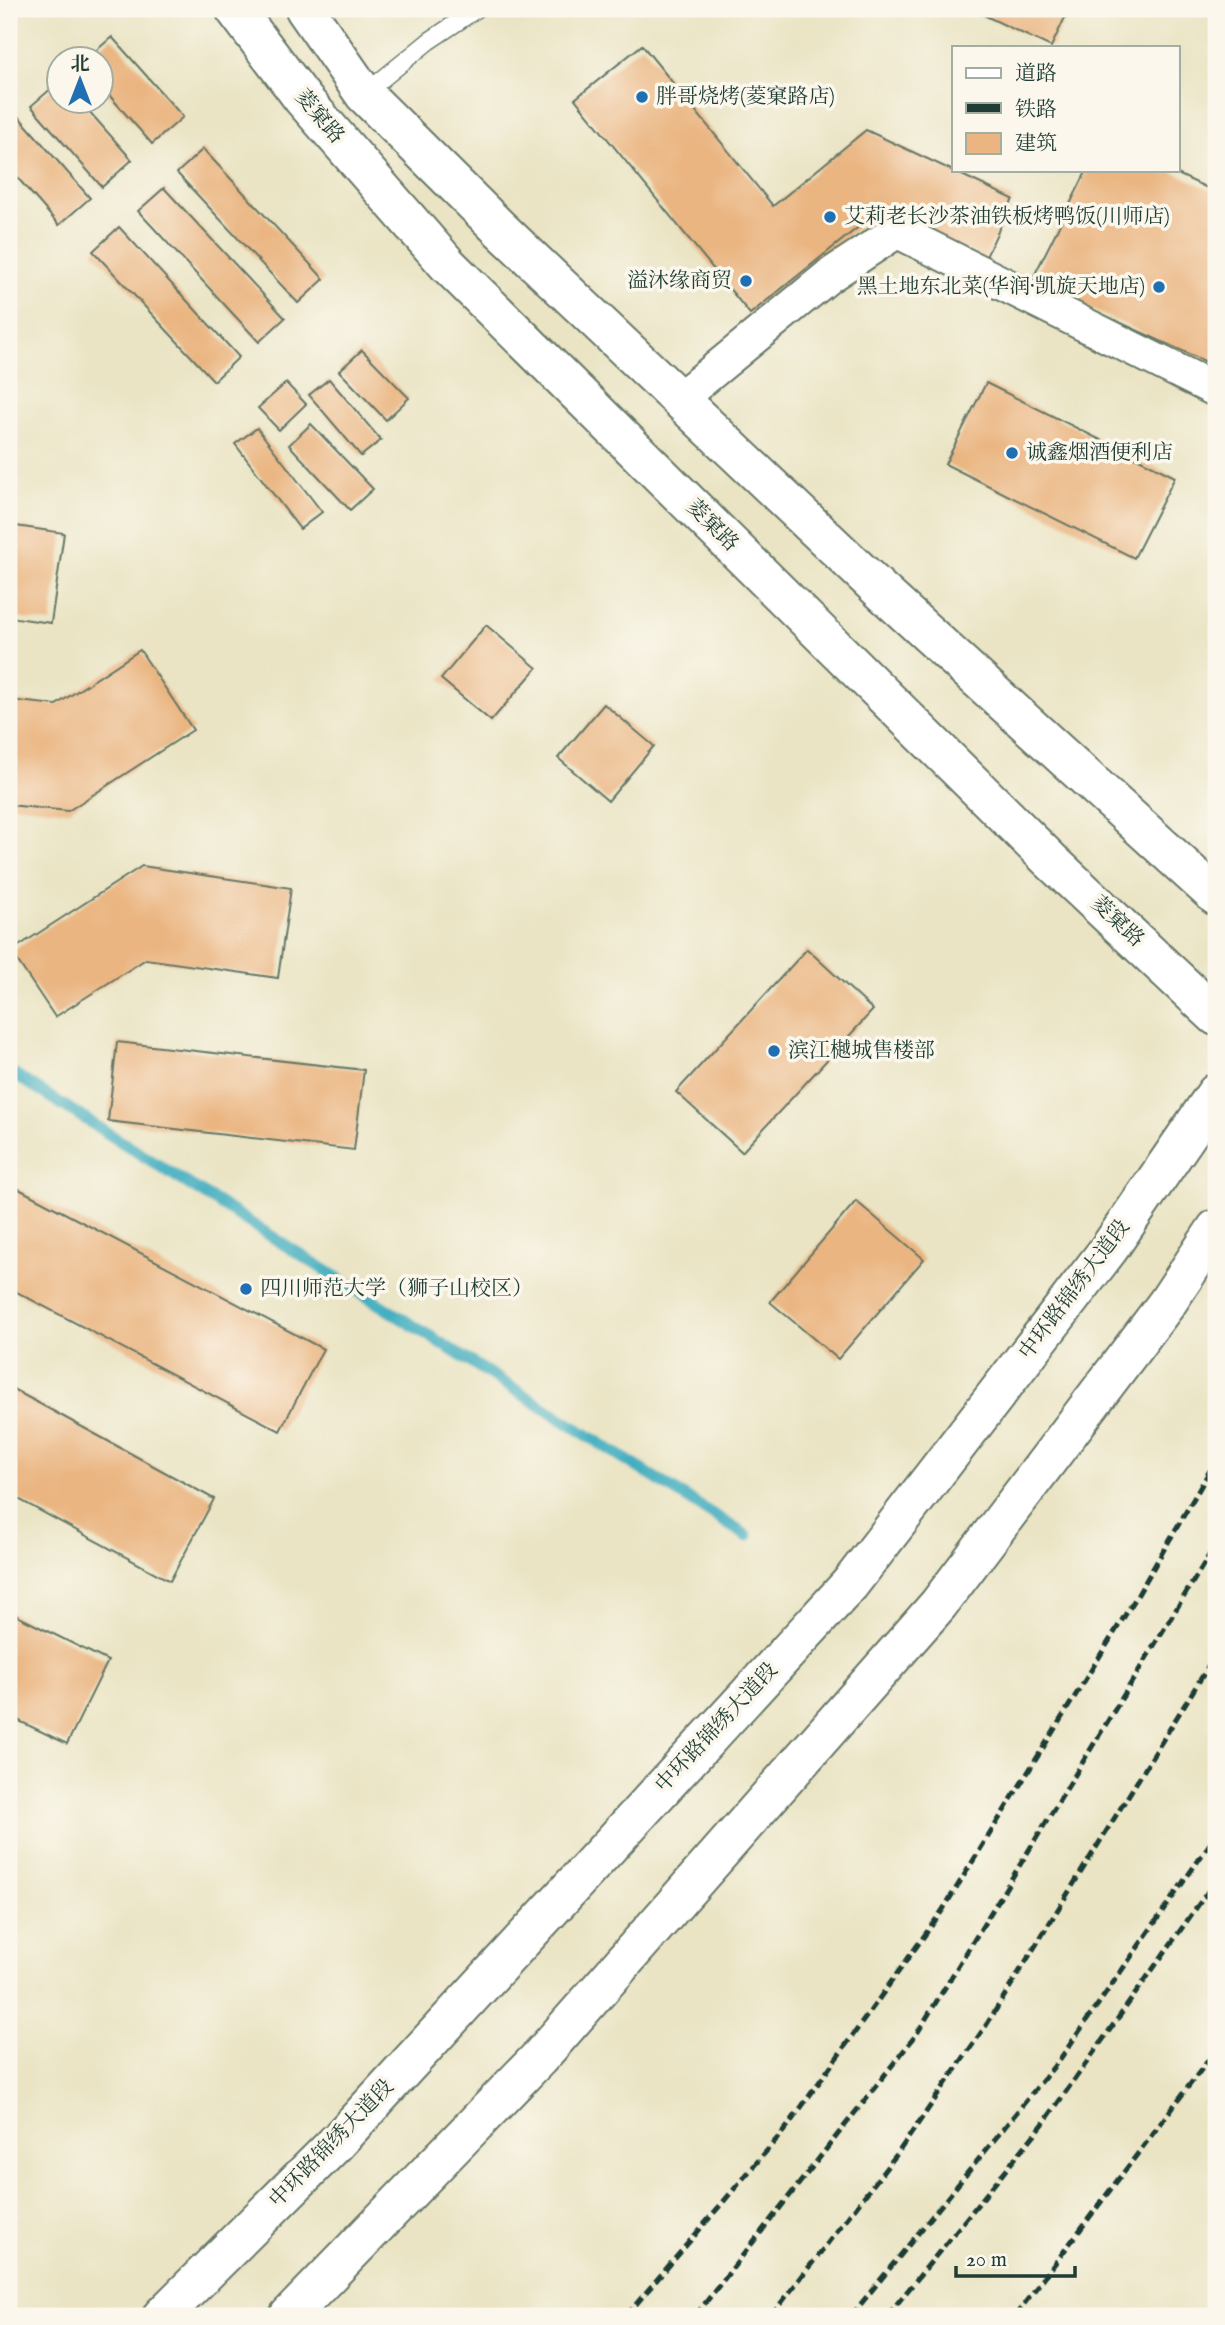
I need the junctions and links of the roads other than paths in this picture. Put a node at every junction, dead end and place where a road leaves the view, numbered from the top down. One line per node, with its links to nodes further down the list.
1 (235, 9): 8 (main road, 菱窠路)
2 (305, 9): 4 (main road)
3 (477, 9): 4 (lane)
4 (363, 94): 6 (main road)
5 (1216, 385): 6 (street)
6 (679, 399): 7 (main road)
7 (1216, 895)
8 (1216, 1016)
9 (1216, 1093): 11 (main road, 中环路锦绣大道段)
10 (1216, 1229): 12 (main road)
11 (162, 2316)
12 (289, 2316)

